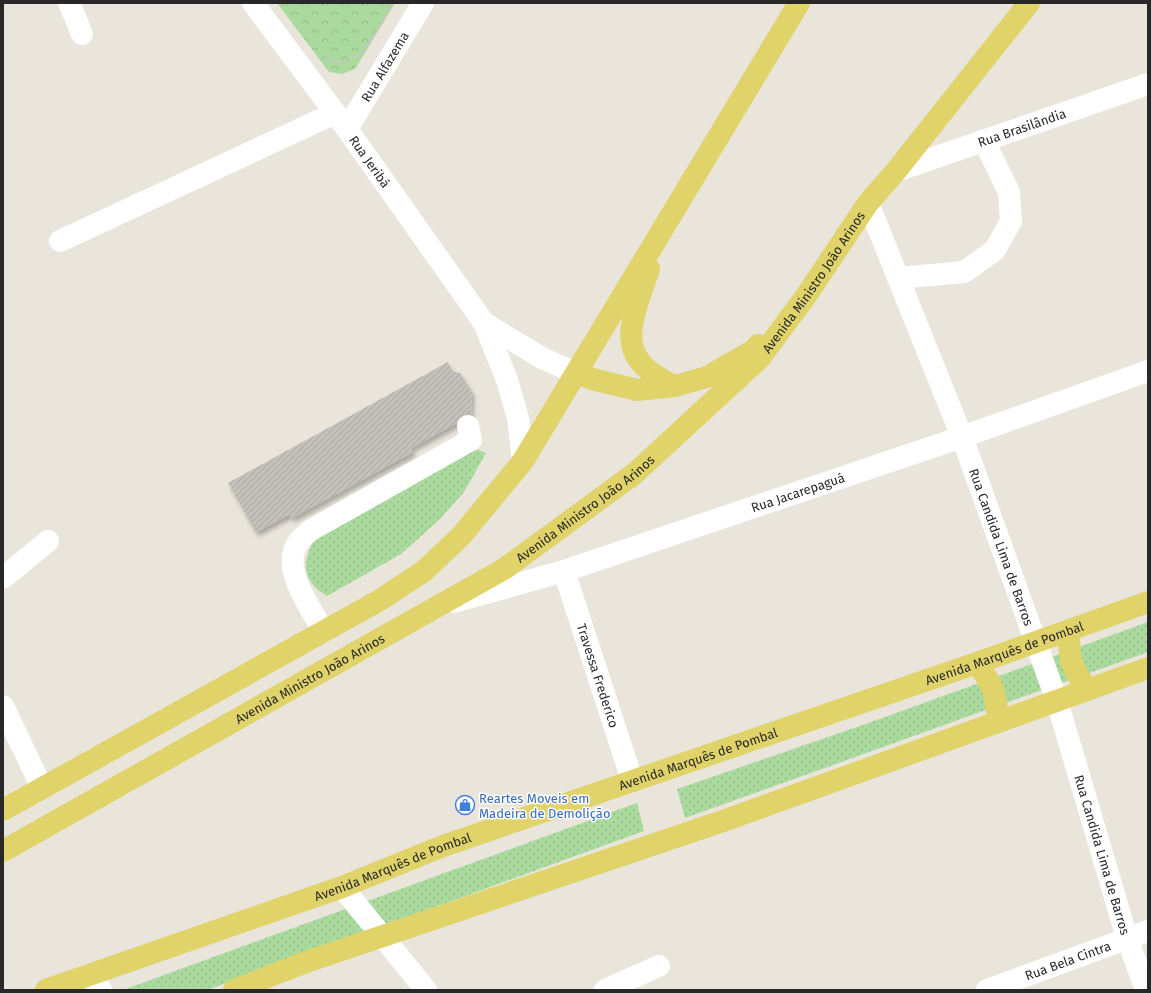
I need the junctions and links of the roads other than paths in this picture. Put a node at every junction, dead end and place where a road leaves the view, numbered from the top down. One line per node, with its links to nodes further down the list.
1 (69, 3): 6 (street)
2 (253, 3): 8 (street, Rua Jeribá)
3 (423, 3): 8 (street, Rua Alfazema)
4 (799, 3): 12 (main road)
5 (1028, 3): 10 (main road, Avenida Ministro João Arinos)
6 (82, 34)
7 (1148, 84): 9 (street, Rua Brasilândia)
8 (341, 121): 13 (street); 16 (street, Rua Jeribá)
9 (984, 141): 10 (street, Rua Brasilândia); 14 (street)
10 (896, 171): 11 (main road, Avenida Ministro João Arinos)
11 (868, 202): 14 (street, Rua Candida Lima de Barros); 15 (main road, Avenida Ministro João Arinos)
12 (659, 235): 18 (main road); 19 (main road)
13 (60, 241)
14 (898, 278): 21 (street, Rua Candida Lima de Barros)
15 (806, 296): 19 (main road); 27 (main road, Avenida Ministro João Arinos)
16 (484, 323): 18 (street); 22 (street)
17 (1148, 371): 21 (street, Rua Jacarepaguá)
18 (576, 373): 19 (main road); 22 (main road)
19 (675, 386)
20 (468, 426): 28 (street)
21 (962, 437): 24 (street, Rua Jacarepaguá); 30 (street, Rua Candida Lima de Barros)
22 (524, 462): 28 (main road)
23 (48, 541): 25 (street)
24 (564, 572): 27 (street, Rua Jacarepaguá); 37 (street, Travessa Frederico)
25 (3, 578)
26 (1148, 602): 29 (main road, Avenida Marquês de Pombal)
27 (445, 604): 40 (main road, Avenida Ministro João Arinos)
28 (324, 631): 38 (main road)
29 (1069, 631): 30 (main road, Avenida Marquês de Pombal); 33 (main road)
30 (1036, 643): 31 (main road, Avenida Marquês de Pombal); 34 (street, Rua Candida Lima de Barros)
31 (978, 663): 36 (main road); 37 (main road, Avenida Marquês de Pombal)
32 (1148, 668): 33 (main road)
33 (1087, 689): 34 (main road)
34 (1057, 701): 36 (main road); 44 (street, Rua Candida Lima de Barros)
35 (3, 706): 38 (street)
36 (998, 722): 43 (main road)
37 (632, 780): 41 (main road, Avenida Marquês de Pombal)
38 (42, 788): 39 (main road)
39 (3, 810)
40 (3, 852)
41 (342, 887): 43 (street); 46 (main road, Avenida Marquês de Pombal)
42 (1148, 931): 44 (street, Rua Bela Cintra)
43 (384, 936): 48 (main road); 49 (street)
44 (1127, 938): 51 (street, Rua Bela Cintra); 52 (street, Rua Candida Lima de Barros)
45 (658, 966): 50 (street)
46 (96, 983): 47 (main road, Avenida Marquês de Pombal)
47 (46, 990)
48 (234, 990)
49 (426, 990)
50 (605, 990)
51 (987, 990)
52 (1146, 990)

